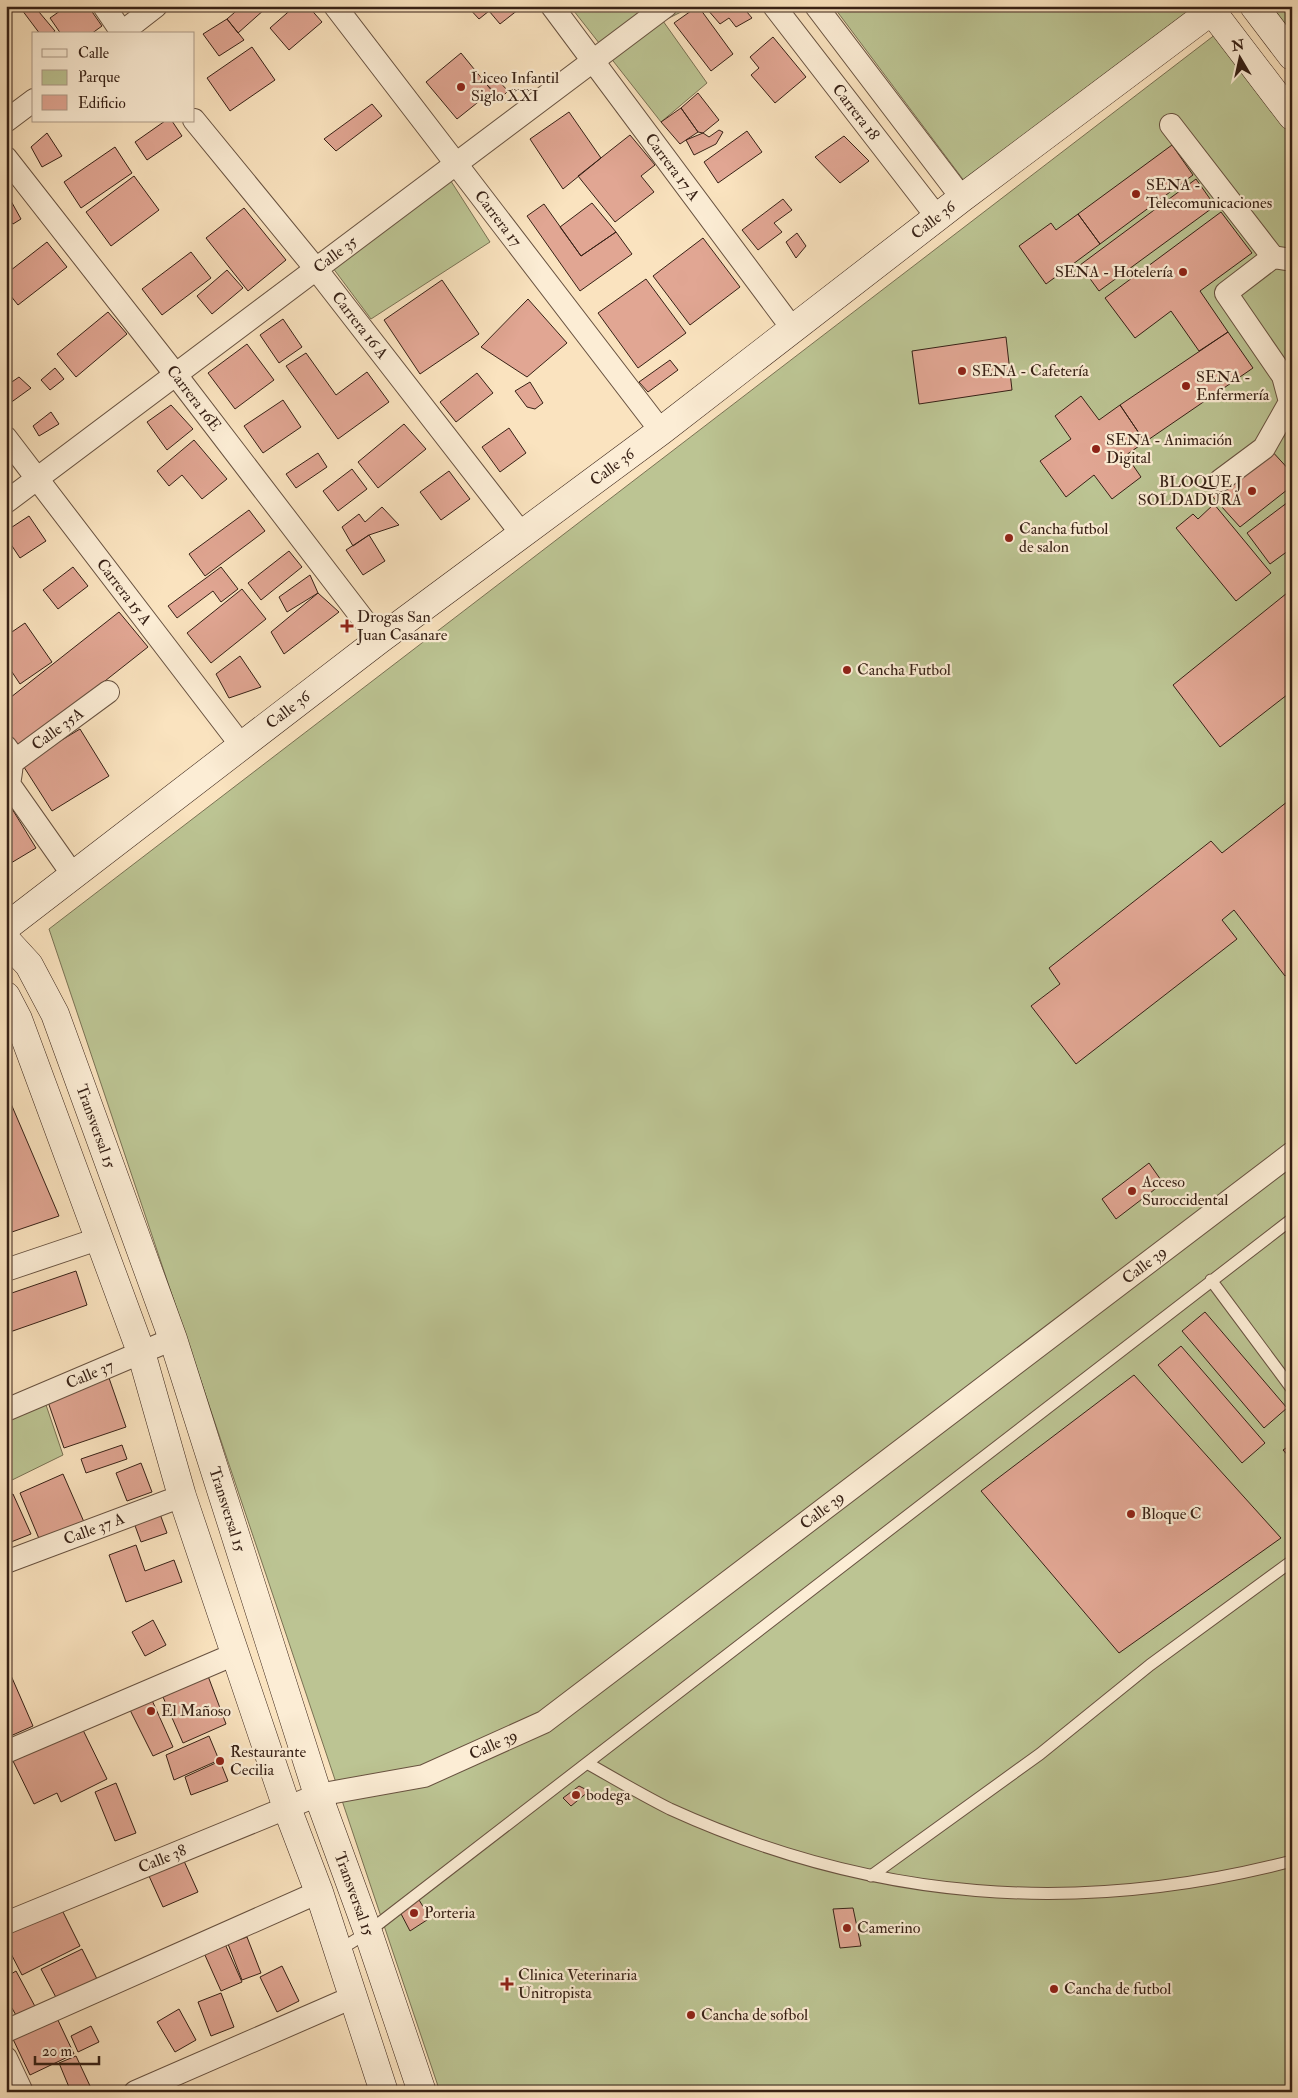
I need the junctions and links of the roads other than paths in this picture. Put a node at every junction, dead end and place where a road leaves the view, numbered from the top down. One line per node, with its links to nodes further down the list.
1 (104, 6): 10 (street)
2 (156, 6): 11 (street)
3 (335, 6): 20 (street, Carrera 17)
4 (552, 6): 13 (street, Carrera 17 A)
5 (666, 6): 13 (street, Calle 35)
6 (774, 6): 22 (street, Carrera 18)
7 (816, 6): 21 (street, Carrera 18)
8 (1254, 6): 12 (street)
9 (1213, 8): 15 (street); 21 (street, Calle 36)
10 (121, 32)
11 (123, 32)
12 (1292, 56)
13 (593, 61): 20 (street, Calle 35); 25 (street, Carrera 17 A)
14 (32, 102): 17 (street)
15 (1292, 116)
16 (195, 121): 24 (street, Carrera 16 A)
17 (6, 122)
18 (1171, 126): 23 (street)
19 (6, 158): 26 (street, Carrera 16E)
20 (456, 164): 24 (street, Calle 35); 27 (street, Carrera 17)
21 (962, 198): 22 (street, Calle 36)
22 (938, 217): 25 (street, Calle 36)
23 (1282, 258): 30 (street)
24 (316, 269): 26 (street, Calle 35); 32 (street, Carrera 16 A)
25 (792, 328): 27 (street, Calle 36)
26 (176, 375): 29 (street, Calle 35); 33 (street, Carrera 16E)
27 (660, 431): 32 (street, Calle 36)
28 (6, 438): 29 (street, Carrera 15 A)
29 (38, 479): 31 (street, Calle 35); 35 (street, Carrera 15 A)
30 (1221, 480)
31 (6, 502)
32 (521, 533): 33 (street, Calle 36)
33 (379, 640): 35 (street, Calle 36)
34 (108, 692): 36 (street, Calle 35A)
35 (241, 745): 37 (street, Calle 36)
36 (8, 759): 37 (street)
37 (73, 876): 38 (street, Calle 36)
38 (6, 927)
39 (6, 940): 46 (street, Transversal 15)
40 (6, 996): 43 (street, Transversal 15)
41 (1292, 1153): 56 (street, Calle 39)
42 (1292, 1219): 45 (lane)
43 (98, 1239): 44 (street); 47 (street, Transversal 15)
44 (6, 1270)
45 (1211, 1280): 48 (lane); 55 (lane)
46 (173, 1338): 47 (street, Calle 37); 56 (street, Transversal 15)
47 (141, 1352): 49 (street, Calle 37); 50 (street, Transversal 15)
48 (1292, 1389)
49 (6, 1410)
50 (182, 1496): 52 (street, Calle 37 A); 53 (street, Transversal 15)
51 (1292, 1561): 59 (lane)
52 (6, 1562)
53 (235, 1654): 54 (street); 57 (street, Transversal 15)
54 (6, 1752)
55 (588, 1764): 59 (lane); 62 (lane)
56 (318, 1795): 57 (street, Calle 38); 62 (street, Transversal 15)
57 (287, 1808): 60 (street, Transversal 15); 61 (street, Calle 38)
58 (1292, 1861): 59 (lane)
59 (871, 1876)
60 (319, 1892): 63 (street, Transversal 15); 65 (street)
61 (6, 1923)
62 (368, 1932): 63 (lane); 70 (street, Transversal 15)
63 (338, 1950): 64 (street, Transversal 15)
64 (353, 1997): 68 (street); 69 (street, Transversal 15)
65 (6, 2031)
66 (6, 2058): 67 (street)
67 (22, 2092)
68 (135, 2092)
69 (384, 2092)
70 (422, 2092)

